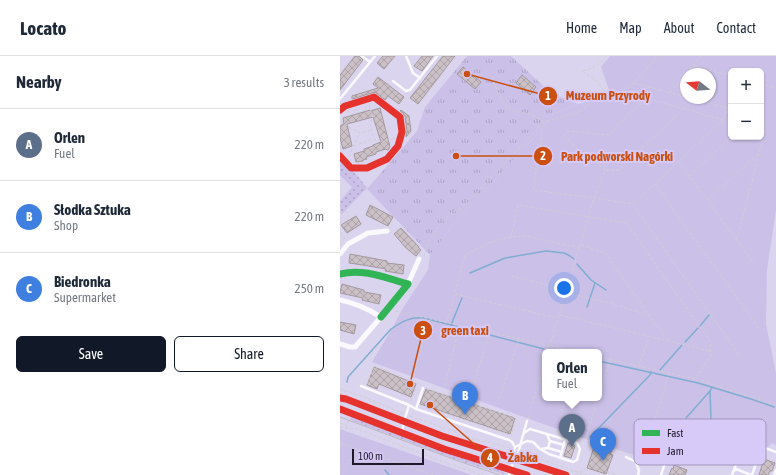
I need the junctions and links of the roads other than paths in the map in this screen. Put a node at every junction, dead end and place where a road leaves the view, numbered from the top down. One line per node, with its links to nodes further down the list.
1 (362, 56): 5 (lane)
2 (375, 56): 5 (lane)
3 (406, 56): 6 (lane)
4 (437, 56): 6 (lane)
5 (370, 62): 8 (lane)
6 (420, 78): 7 (lane)
7 (393, 81)
8 (340, 99)
9 (340, 110): 10 (main road)
10 (340, 156)
11 (387, 232): 12 (street)
12 (340, 254)
13 (419, 259): 15 (street)
14 (340, 274): 15 (main road)
15 (408, 284): 17 (main road)
16 (340, 300): 17 (street)
17 (381, 317): 18 (street)
18 (340, 344)
19 (361, 386): 22 (lane)
20 (424, 388): 24 (lane)
21 (340, 398): 25 (main road)
22 (409, 405): 24 (lane); 25 (lane)
23 (340, 409): 28 (main road)
24 (416, 409): 34 (lane)
25 (405, 418): 28 (lane); 42 (main road)
26 (527, 421): 27 (lane)
27 (524, 433): 29 (lane); 32 (lane)
28 (403, 434): 50 (main road)
29 (547, 435): 30 (lane); 31 (lane)
30 (566, 440): 33 (lane); 41 (lane)
31 (550, 441): 33 (lane); 35 (lane)
32 (521, 444): 34 (lane); 36 (lane); 42 (lane)
33 (564, 445): 38 (lane)
34 (514, 448): 42 (lane)
35 (548, 448): 36 (lane); 38 (lane)
36 (540, 449): 41 (lane)
37 (766, 449): 39 (lane)
38 (562, 452): 41 (lane)
39 (776, 452)
40 (626, 457): 43 (lane)
41 (560, 458)
42 (514, 459): 50 (lane); 52 (main road)
43 (634, 461)
44 (637, 465): 53 (lane)
45 (664, 465): 54 (lane)
46 (736, 465): 49 (lane)
47 (755, 465): 56 (lane)
48 (776, 470): 57 (lane)
49 (733, 471): 55 (lane); 56 (lane)
50 (510, 472): 51 (main road)
51 (527, 475)
52 (566, 475)
53 (638, 475)
54 (660, 475)
55 (732, 475)
56 (752, 475)
57 (774, 475)

